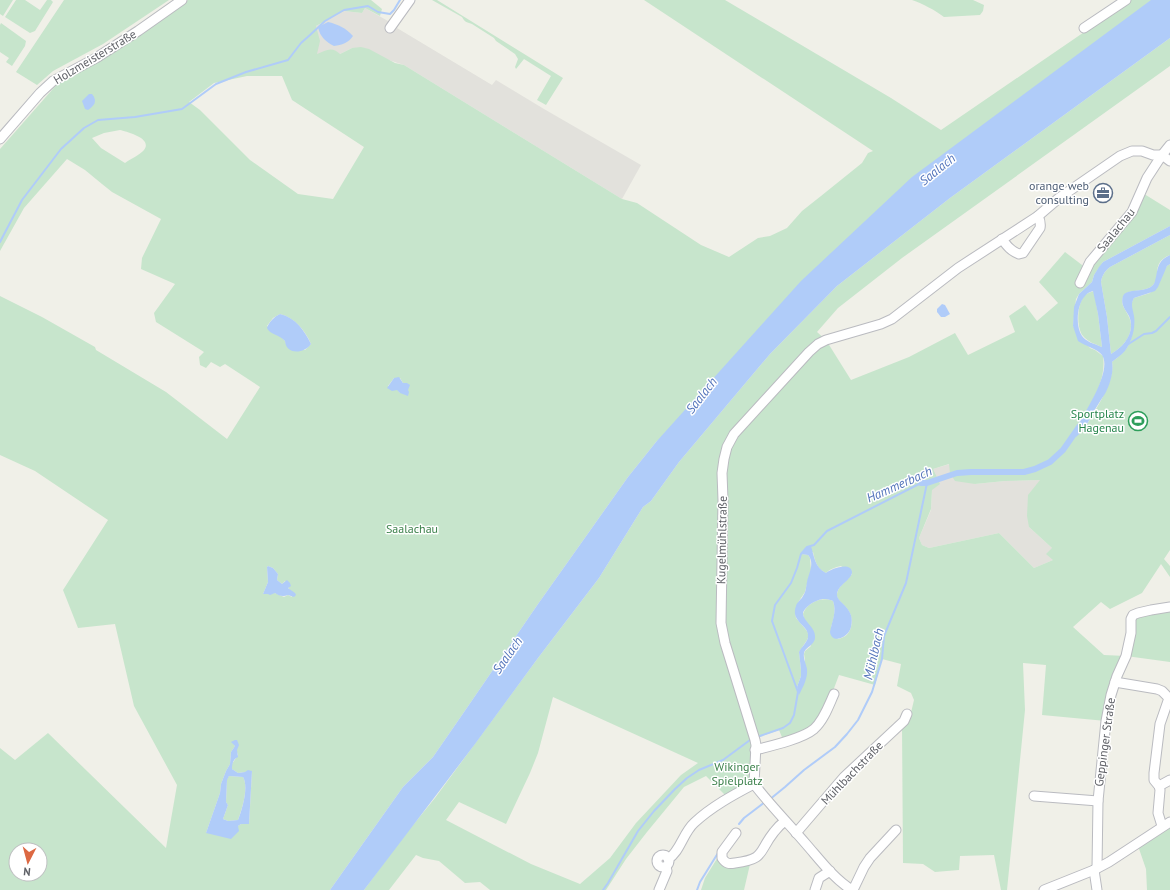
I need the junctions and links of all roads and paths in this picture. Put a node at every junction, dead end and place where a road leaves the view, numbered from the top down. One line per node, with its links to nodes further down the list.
1 (182, 0): 6 (street, Holzmeisterstraße)
2 (410, 0): 4 (street)
3 (1126, 0): 5 (street)
4 (390, 28)
5 (1084, 28)
6 (0, 139)
7 (1170, 145): 8 (street, Saalachau)
8 (1162, 155): 9 (street); 10 (street); 12 (street, Saalachau)
9 (1170, 161)
10 (1038, 216): 11 (street); 11 (street)
11 (1002, 239): 18 (street, Kugelmühlstraße)
12 (1080, 283)
13 (1170, 607): 14 (street, Geppinger Straße)
14 (1115, 682): 16 (street); 23 (street, Geppinger Straße)
15 (834, 694): 18 (street)
16 (1169, 697): 21 (street)
17 (907, 714): 28 (street, Mühlbachstraße)
18 (755, 750): 20 (street, Kugelmühlstraße)
19 (1170, 780): 21 (street)
20 (754, 784): 24 (street); 31 (street)
21 (1159, 786): 25 (street)
22 (1034, 796): 23 (street, Geppinger Straße)
23 (1098, 801): 29 (street, Geppinger Straße)
24 (785, 821): 27 (street); 28 (street)
25 (1166, 824): 29 (street)
26 (896, 830): 33 (street)
27 (736, 833)
28 (796, 833): 30 (street)
29 (1096, 869): 34 (street); 35 (street, Geppinger Straße)
30 (830, 871): 32 (street); 33 (street)
31 (659, 890)
32 (815, 890)
33 (852, 890)
34 (1044, 890)
35 (1097, 890)

